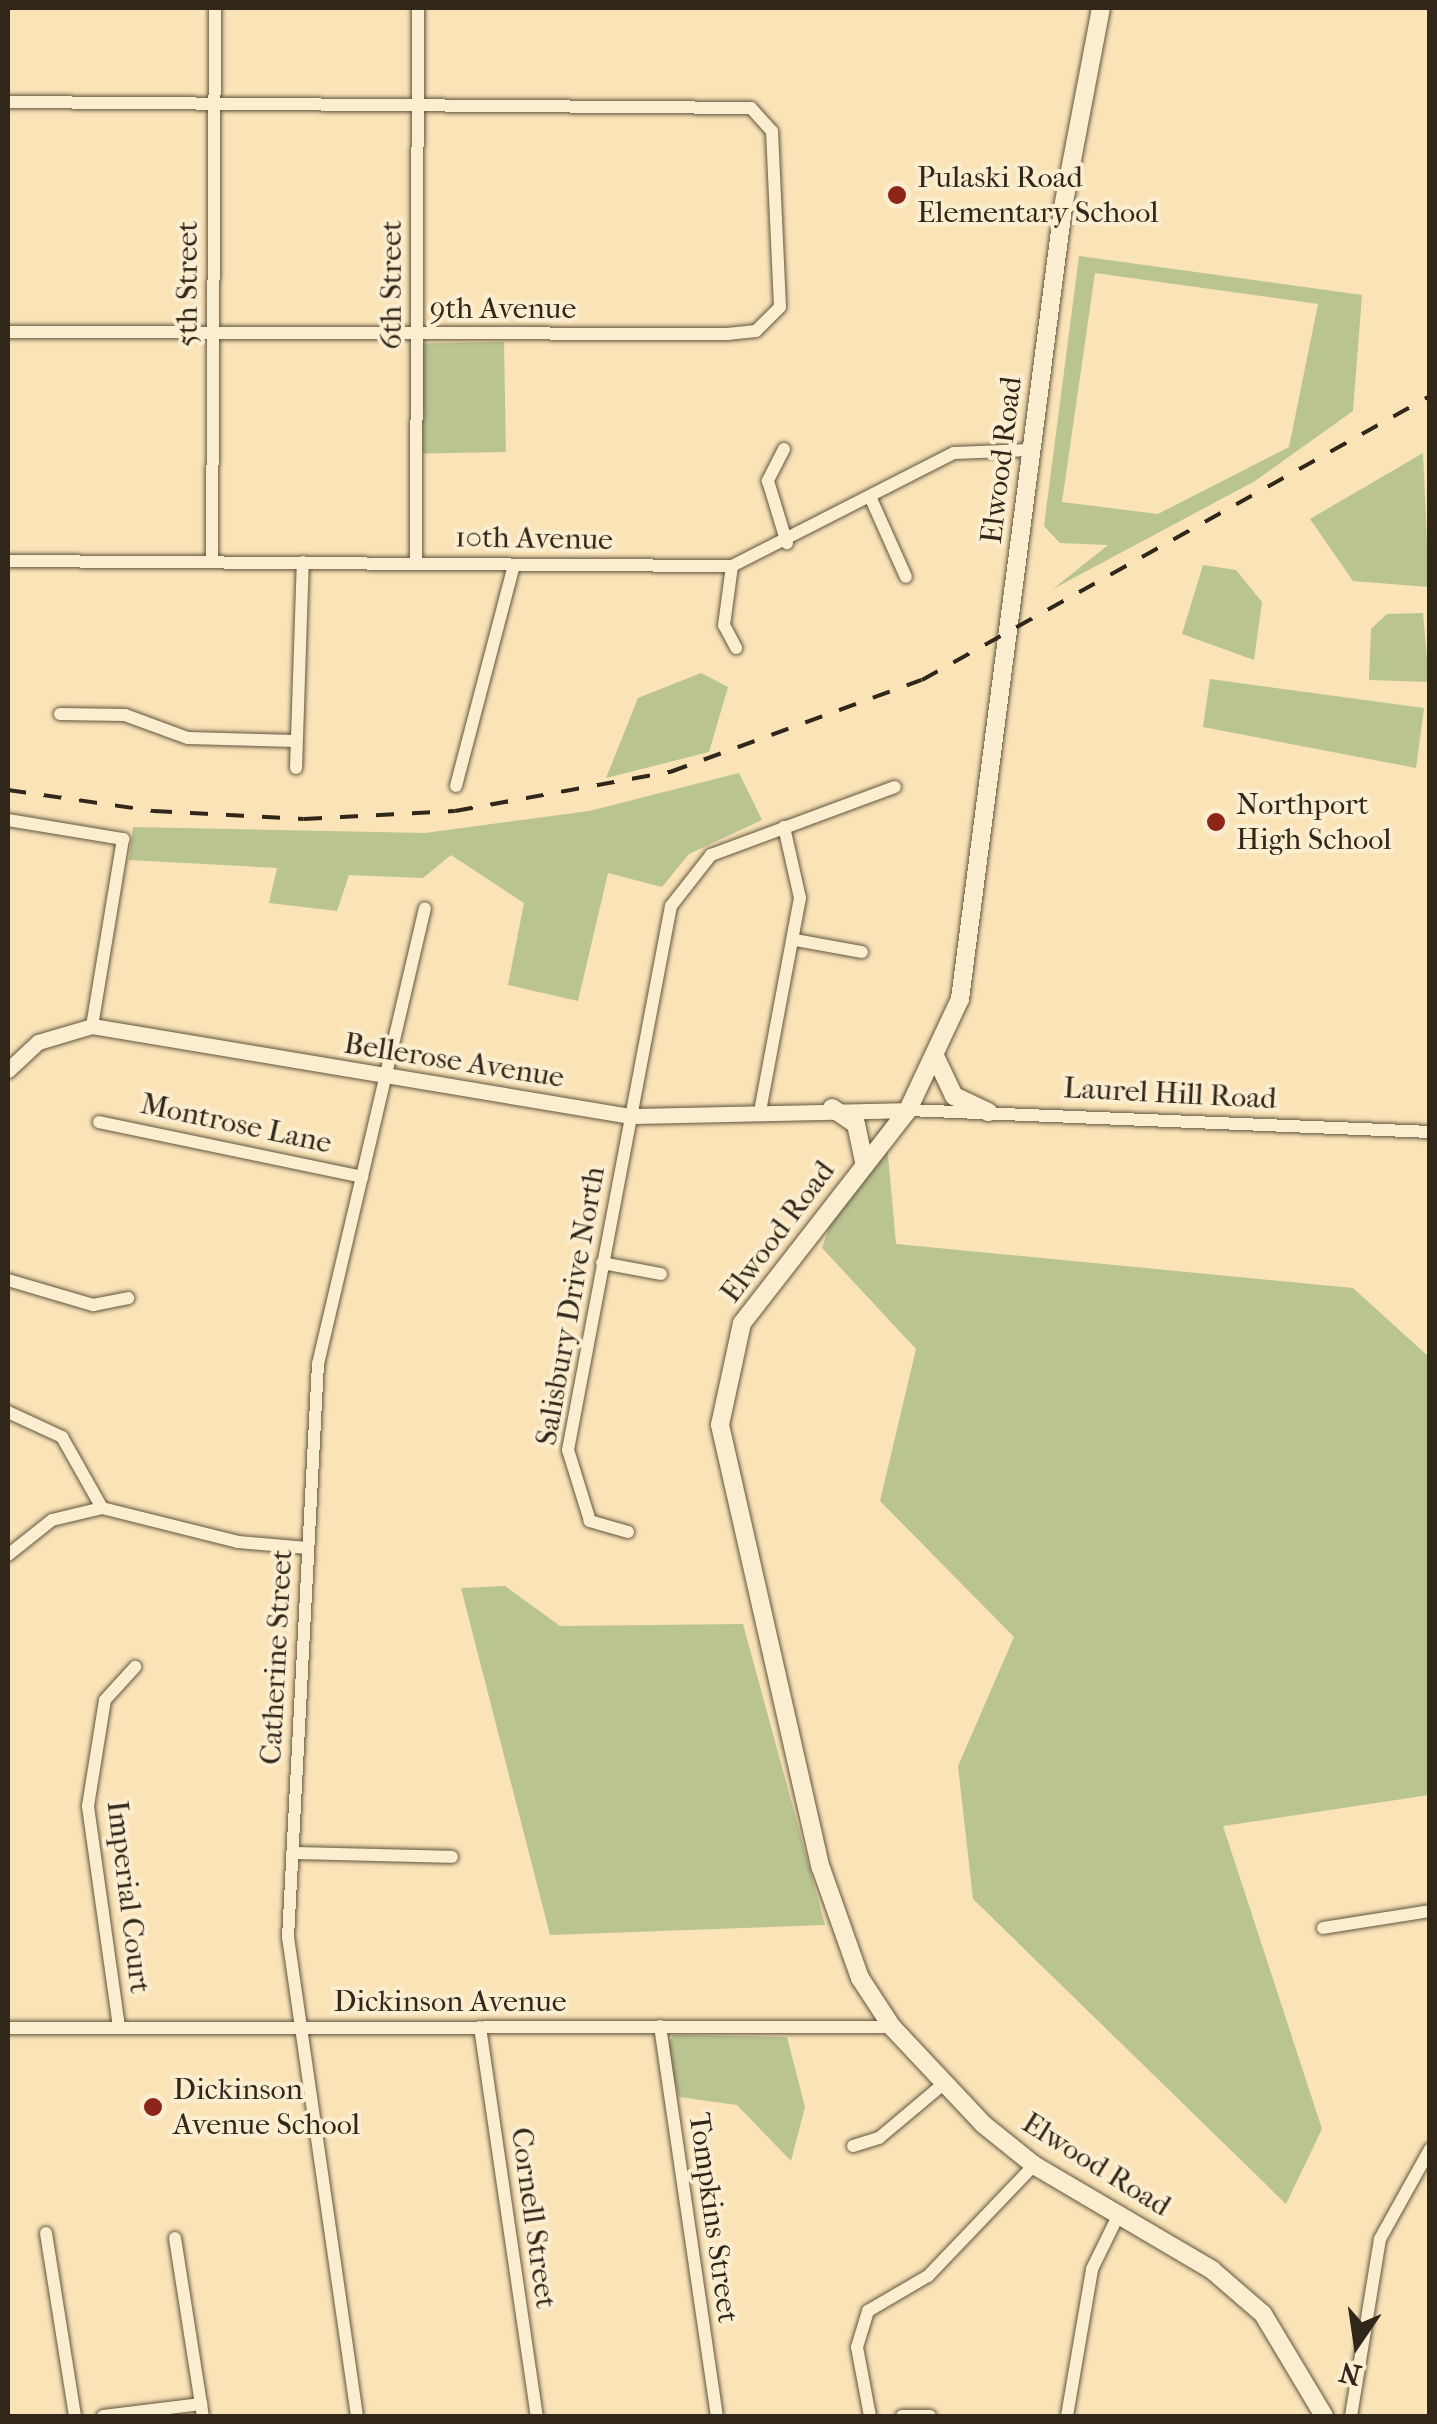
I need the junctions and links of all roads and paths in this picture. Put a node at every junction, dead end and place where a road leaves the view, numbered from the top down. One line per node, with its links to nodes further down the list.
1 (215, 8): 5 (street, 5th Street)
2 (418, 8): 6 (street, 6th Street)
3 (1101, 8): 11 (main road, Elwood Road)
4 (8, 102): 5 (street)
5 (214, 103): 6 (street); 8 (street, 5th Street)
6 (417, 104): 9 (street, 6th Street); 9 (street, 9th Avenue)
7 (8, 332): 8 (street, 9th Avenue)
8 (213, 334): 9 (street, 9th Avenue); 15 (street, 5th Street)
9 (417, 334): 17 (street, 6th Street)
10 (784, 449): 13 (street)
11 (1030, 450): 12 (street, 10th Avenue); 33 (main road, Elwood Road)
12 (872, 501): 13 (street, 10th Avenue); 20 (street)
13 (786, 543): 19 (street, 10th Avenue)
14 (8, 560): 15 (street, 10th Avenue)
15 (212, 562): 16 (street, 10th Avenue)
16 (302, 562): 17 (street, 10th Avenue); 23 (street)
17 (416, 562): 18 (street, 10th Avenue)
18 (514, 565): 19 (street, 10th Avenue); 25 (street)
19 (732, 566): 21 (street)
20 (906, 577)
21 (736, 648)
22 (60, 714): 23 (street)
23 (295, 742): 24 (street)
24 (296, 768)
25 (456, 786)
26 (895, 786): 28 (street, Salisbury Drive North)
27 (8, 820): 32 (street)
28 (784, 827): 30 (street); 40 (street, Salisbury Drive North)
29 (425, 908): 35 (street, Catherine Street)
30 (795, 940): 31 (street); 36 (street)
31 (862, 952)
32 (92, 1026): 34 (street, Bellerose Avenue); 35 (street, Bellerose Avenue)
33 (936, 1058): 38 (main road, Elwood Road); 39 (main road)
34 (8, 1070)
35 (388, 1079): 40 (street, Bellerose Avenue); 44 (street, Catherine Street)
36 (760, 1106): 37 (street, Bellerose Avenue); 40 (street, Bellerose Avenue)
37 (832, 1108): 38 (street, Bellerose Avenue); 43 (main road)
38 (908, 1110): 39 (street, Laurel Hill Road); 43 (main road, Elwood Road)
39 (989, 1112): 42 (street, Laurel Hill Road)
40 (630, 1116): 45 (street, Salisbury Drive North)
41 (100, 1122): 44 (street, Montrose Lane)
42 (1430, 1132)
43 (864, 1163): 64 (main road, Elwood Road)
44 (362, 1177): 52 (street, Catherine Street)
45 (602, 1263): 46 (street); 51 (street, Salisbury Drive North)
46 (661, 1274)
47 (8, 1280): 48 (street)
48 (128, 1298)
49 (8, 1412): 50 (street)
50 (102, 1508): 52 (street); 53 (street)
51 (628, 1532)
52 (308, 1548): 55 (street, Catherine Street)
53 (8, 1553)
54 (136, 1667): 61 (street, Imperial Court)
55 (292, 1853): 56 (street); 62 (street, Catherine Street)
56 (452, 1857)
57 (1430, 1912): 58 (street)
58 (1323, 1928)
59 (480, 2026): 60 (street, Dickinson Avenue); 62 (street, Dickinson Avenue); 76 (street, Cornell Street)
60 (660, 2026): 64 (street, Dickinson Avenue); 77 (street, Tompkins Street)
61 (120, 2027): 62 (street, Dickinson Avenue); 63 (street, Dickinson Avenue)
62 (299, 2027): 75 (street, Catherine Street)
63 (8, 2028)
64 (892, 2028): 65 (main road, Elwood Road)
65 (941, 2086): 66 (street); 68 (main road, Elwood Road)
66 (853, 2146)
67 (1430, 2149): 83 (street)
68 (1034, 2165): 69 (main road, Elwood Road); 78 (street)
69 (1118, 2216): 81 (street); 82 (main road, Elwood Road)
70 (46, 2233): 73 (street)
71 (175, 2238): 72 (street)
72 (202, 2410): 74 (street)
73 (74, 2416)
74 (103, 2416)
75 (358, 2416)
76 (537, 2416)
77 (717, 2416)
78 (870, 2416)
79 (902, 2416): 80 (street)
80 (930, 2416)
81 (1067, 2416)
82 (1324, 2416)
83 (1352, 2416)

